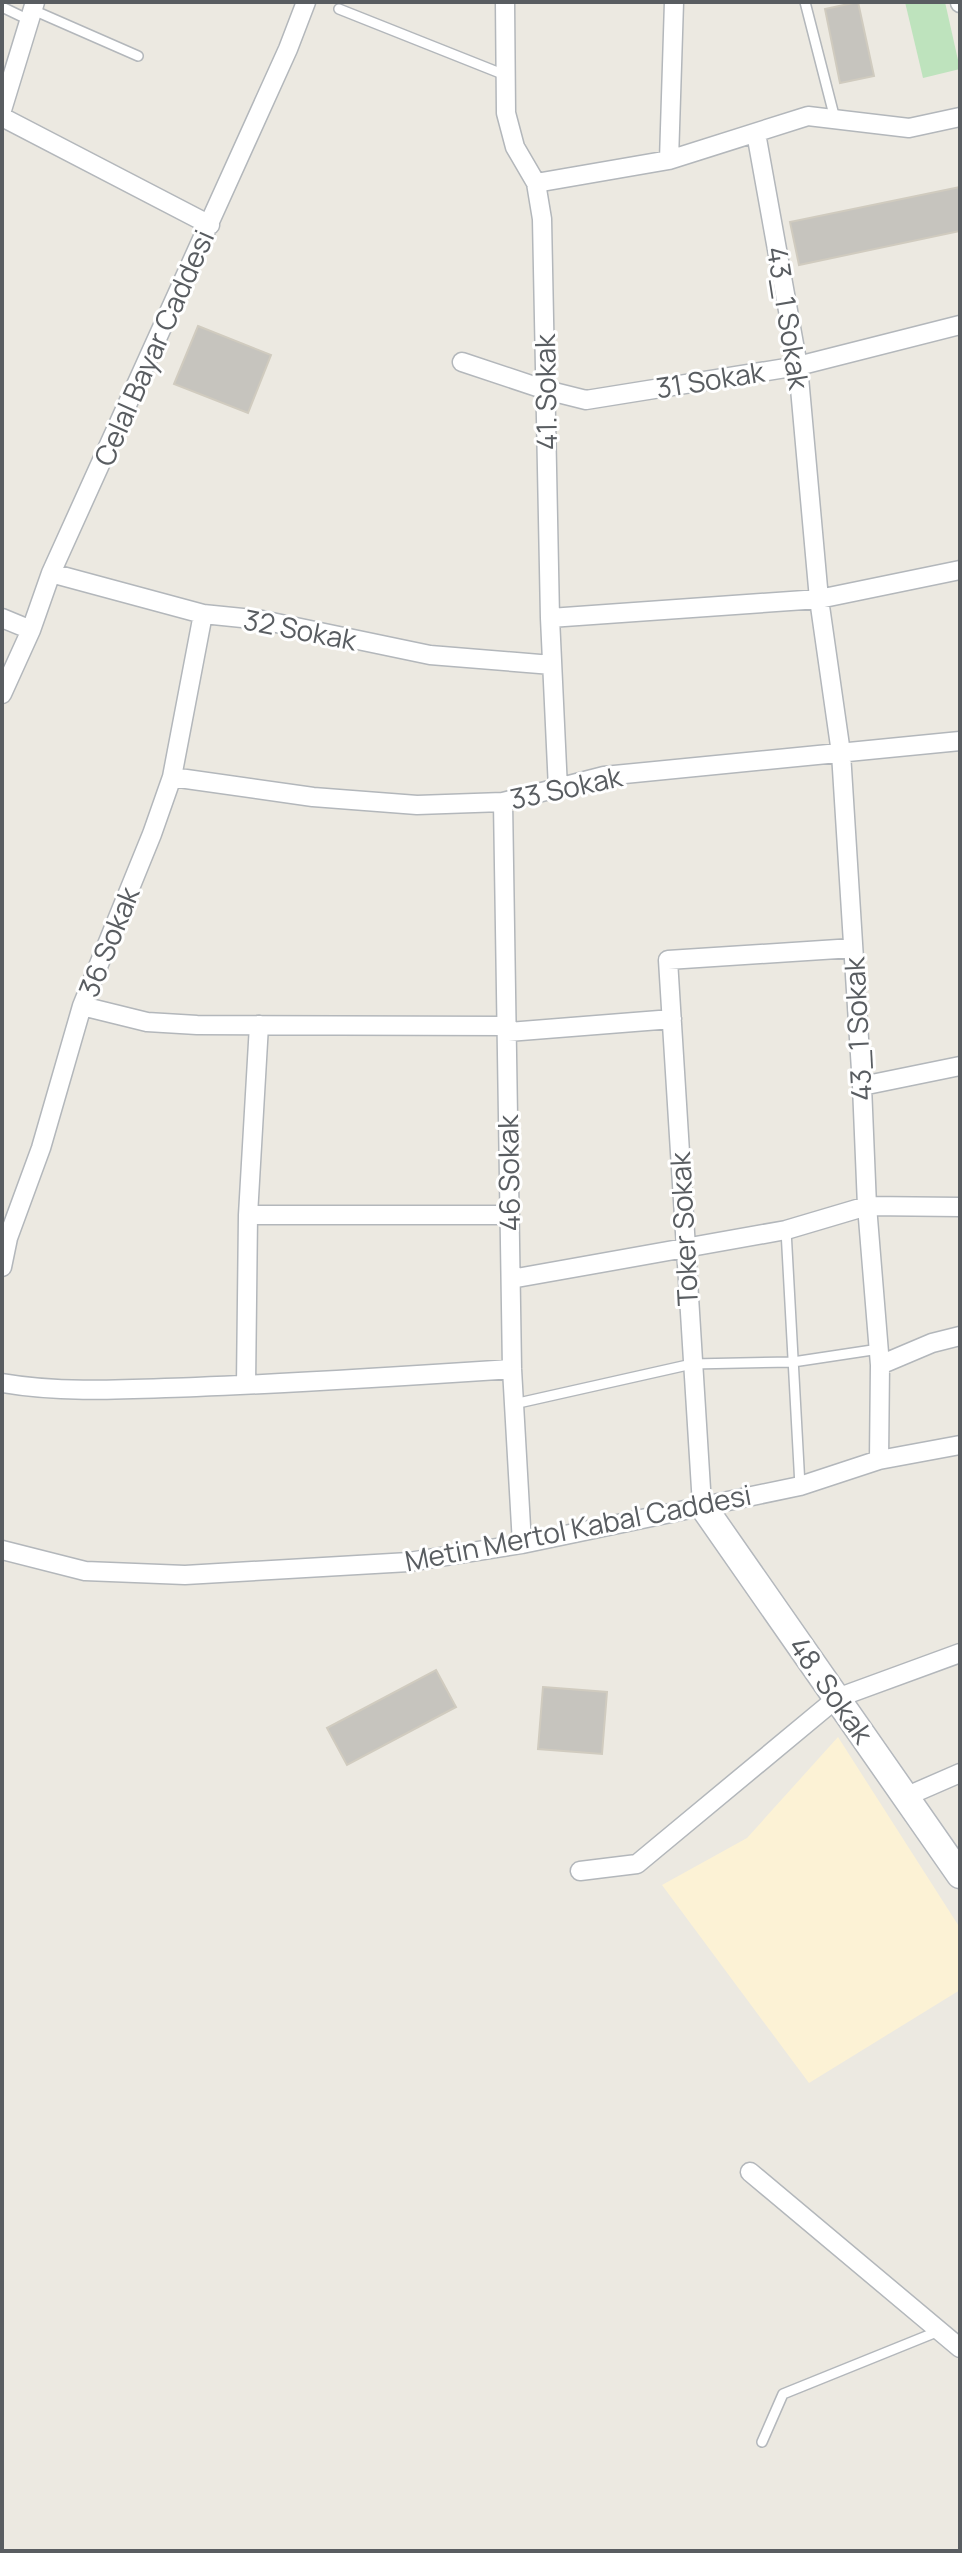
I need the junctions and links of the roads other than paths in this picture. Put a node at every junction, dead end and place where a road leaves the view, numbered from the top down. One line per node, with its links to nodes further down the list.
1 (306, 2): 17 (street, Celal Bayar Caddesi)
2 (505, 2): 9 (street, 41. Sokak)
3 (674, 2): 15 (street)
4 (805, 2): 13 (lane)
5 (2, 7): 7 (lane)
6 (339, 9): 9 (lane)
7 (32, 11): 8 (lane); 10 (street)
8 (138, 56)
9 (505, 75): 16 (street, 41. Sokak)
10 (2, 110)
11 (2, 117): 17 (street)
12 (960, 117): 13 (street)
13 (835, 119): 14 (street)
14 (756, 133): 15 (street); 20 (street, 43_1 Sokak)
15 (669, 160): 16 (street)
16 (536, 183): 21 (street, 41. Sokak)
17 (210, 225): 23 (street, Celal Bayar Caddesi)
18 (960, 325): 20 (street, 31 Sokak)
19 (462, 362): 21 (street, 31 Sokak)
20 (798, 366): 21 (street, 31 Sokak); 24 (street, 43_1 Sokak)
21 (546, 390): 27 (street, 41. Sokak)
22 (960, 570): 24 (street)
23 (51, 573): 25 (street, 32 Sokak); 28 (street, Celal Bayar Caddesi)
24 (819, 599): 27 (street); 32 (street, 43_1 Sokak)
25 (203, 614): 29 (street, 32 Sokak); 33 (street, 36 Sokak)
26 (2, 618): 28 (street)
27 (550, 618): 29 (street, 41. Sokak)
28 (31, 630): 30 (street, Celal Bayar Caddesi)
29 (552, 665): 34 (street, 41. Sokak)
30 (2, 694)
31 (960, 741): 32 (street, 33 Sokak)
32 (841, 753): 34 (street, 33 Sokak); 36 (street, 43_1 Sokak)
33 (172, 777): 35 (street, 33 Sokak); 37 (street, 36 Sokak)
34 (558, 789): 35 (street, 33 Sokak)
35 (503, 802): 40 (street, 46 Sokak)
36 (853, 948): 38 (street, Toker Sokak); 42 (street, 43_1 Sokak)
37 (82, 1006): 39 (street); 49 (street, 36 Sokak)
38 (672, 1019): 40 (street); 48 (street, Toker Sokak)
39 (259, 1025): 40 (street); 45 (street)
40 (508, 1029): 46 (street, 46 Sokak)
41 (960, 1066): 42 (street)
42 (862, 1086): 43 (street, 43_1 Sokak)
43 (867, 1206): 44 (street); 47 (street); 52 (street, 43_1 Sokak)
44 (960, 1207)
45 (248, 1215): 46 (street); 57 (street)
46 (510, 1215): 50 (street, 46 Sokak)
47 (786, 1230): 48 (street); 53 (lane)
48 (686, 1248): 50 (street); 54 (street, Toker Sokak)
49 (2, 1263)
50 (511, 1279): 55 (street, 46 Sokak)
51 (960, 1336): 52 (street)
52 (880, 1357): 53 (lane); 60 (street, 43_1 Sokak)
53 (793, 1362): 54 (lane); 61 (lane)
54 (692, 1364): 58 (lane); 62 (street, Toker Sokak)
55 (512, 1369): 57 (street); 58 (street, 46 Sokak)
56 (2, 1383): 57 (street)
57 (246, 1385)
58 (514, 1404): 63 (street, 46 Sokak)
59 (960, 1445): 60 (street, Metin Mertol Kabal Caddesi)
60 (879, 1460): 61 (street, Metin Mertol Kabal Caddesi)
61 (800, 1486): 62 (street, Metin Mertol Kabal Caddesi)
62 (702, 1505): 63 (street, Metin Mertol Kabal Caddesi); 66 (main road, 48. Sokak)
63 (522, 1544): 64 (street, Metin Mertol Kabal Caddesi)
64 (2, 1550)
65 (960, 1653): 66 (street)
66 (837, 1698): 68 (main road, 48. Sokak); 69 (street)
67 (960, 1773): 68 (street)
68 (905, 1797): 70 (main road, 48. Sokak)
69 (580, 1871)
70 (960, 1875)
71 (750, 2172): 72 (street)
72 (939, 2331): 73 (street); 74 (lane)
73 (960, 2348)
74 (762, 2442)

